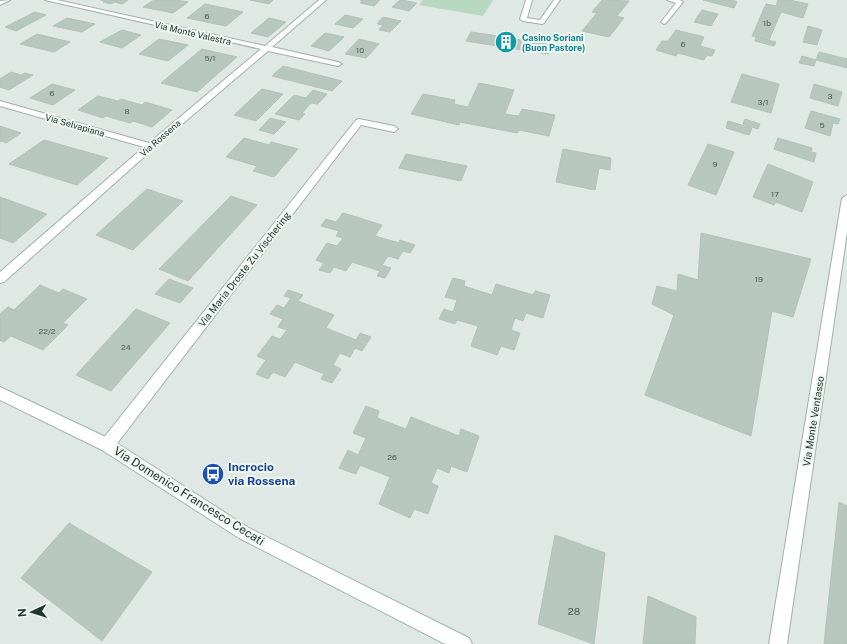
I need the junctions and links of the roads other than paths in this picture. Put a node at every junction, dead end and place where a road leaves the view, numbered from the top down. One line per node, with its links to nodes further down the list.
1 (7, 0): 7 (street)
2 (48, 0): 9 (street, Via Monte Valestra)
3 (323, 0): 9 (street, Via Rossena)
4 (529, 0): 5 (street)
5 (557, 0)
6 (670, 0): 8 (street)
7 (0, 3)
8 (664, 22)
9 (265, 49): 10 (street, Via Monte Valestra); 13 (street, Via Rossena)
10 (338, 64)
11 (0, 103): 13 (street, Via Selvapiana)
12 (394, 129): 17 (street, Via Maria Droste Zu Vischering)
13 (151, 146): 15 (street, Via Rossena)
14 (847, 198): 19 (street, Via Monte Ventasso)
15 (0, 279)
16 (0, 393): 17 (street, Via Domenico Francesco Cecati)
17 (107, 445): 18 (street, Via Domenico Francesco Cecati)
18 (463, 644)
19 (778, 644)

